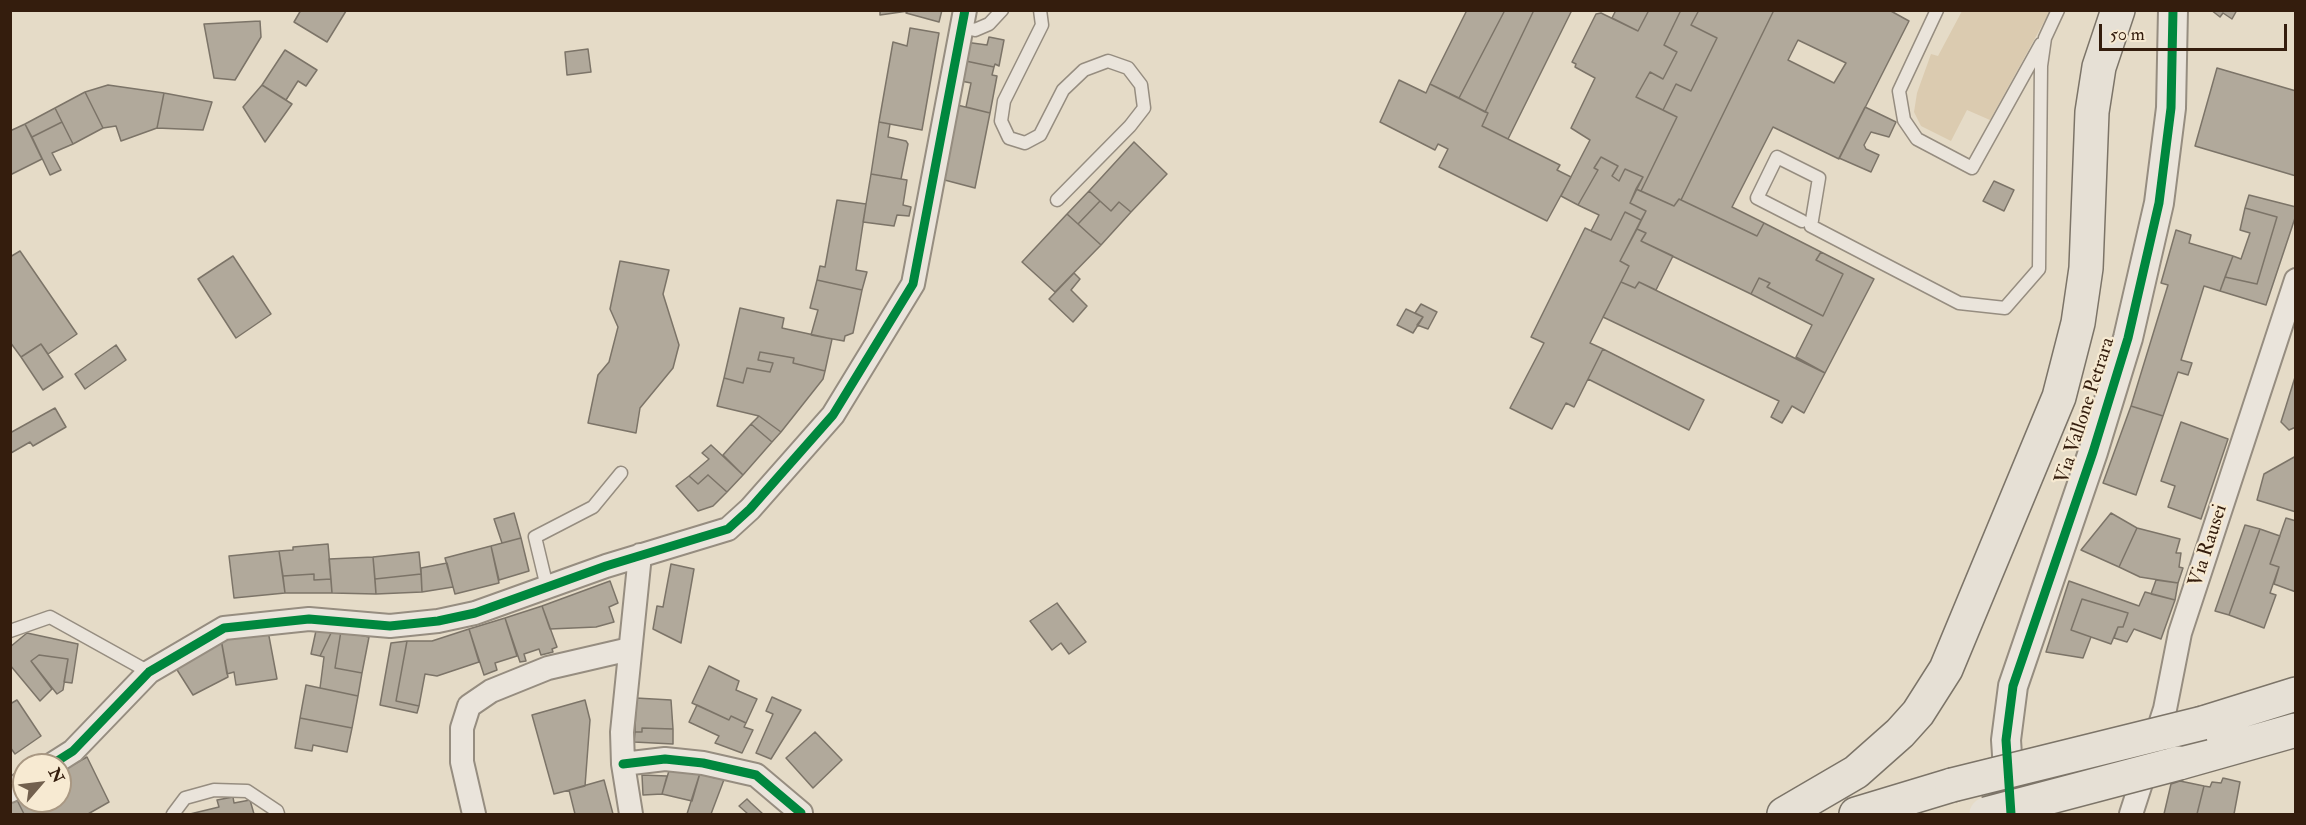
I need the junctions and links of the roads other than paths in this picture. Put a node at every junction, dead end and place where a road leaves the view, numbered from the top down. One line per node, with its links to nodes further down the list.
1 (1002, 10): 7 (lane)
2 (1040, 10): 9 (lane)
3 (1937, 10): 8 (lane)
4 (2058, 10): 8 (lane)
5 (2118, 10): 27 (highway)
6 (2173, 10): 30 (street, Via Vallone Petrara)
7 (963, 19): 13 (street)
8 (2045, 38): 10 (lane)
9 (1057, 201)
10 (1802, 221)
11 (2295, 280): 31 (street, Via Rausei)
12 (621, 473): 14 (lane)
13 (640, 555): 14 (street); 16 (street)
14 (547, 587): 17 (street)
15 (10, 631): 17 (lane)
16 (630, 649): 21 (street); 25 (street)
17 (149, 672): 20 (street)
18 (2295, 694): 28 (highway, bridge)
19 (2295, 730): 29 (highway, bridge)
20 (71, 753)
21 (623, 764): 22 (street); 26 (street)
22 (801, 813)
23 (173, 814): 24 (lane)
24 (278, 814)
25 (474, 814)
26 (631, 814)
27 (1784, 814)
28 (1856, 814)
29 (1986, 814)
30 (2011, 814)
31 (2131, 814)

